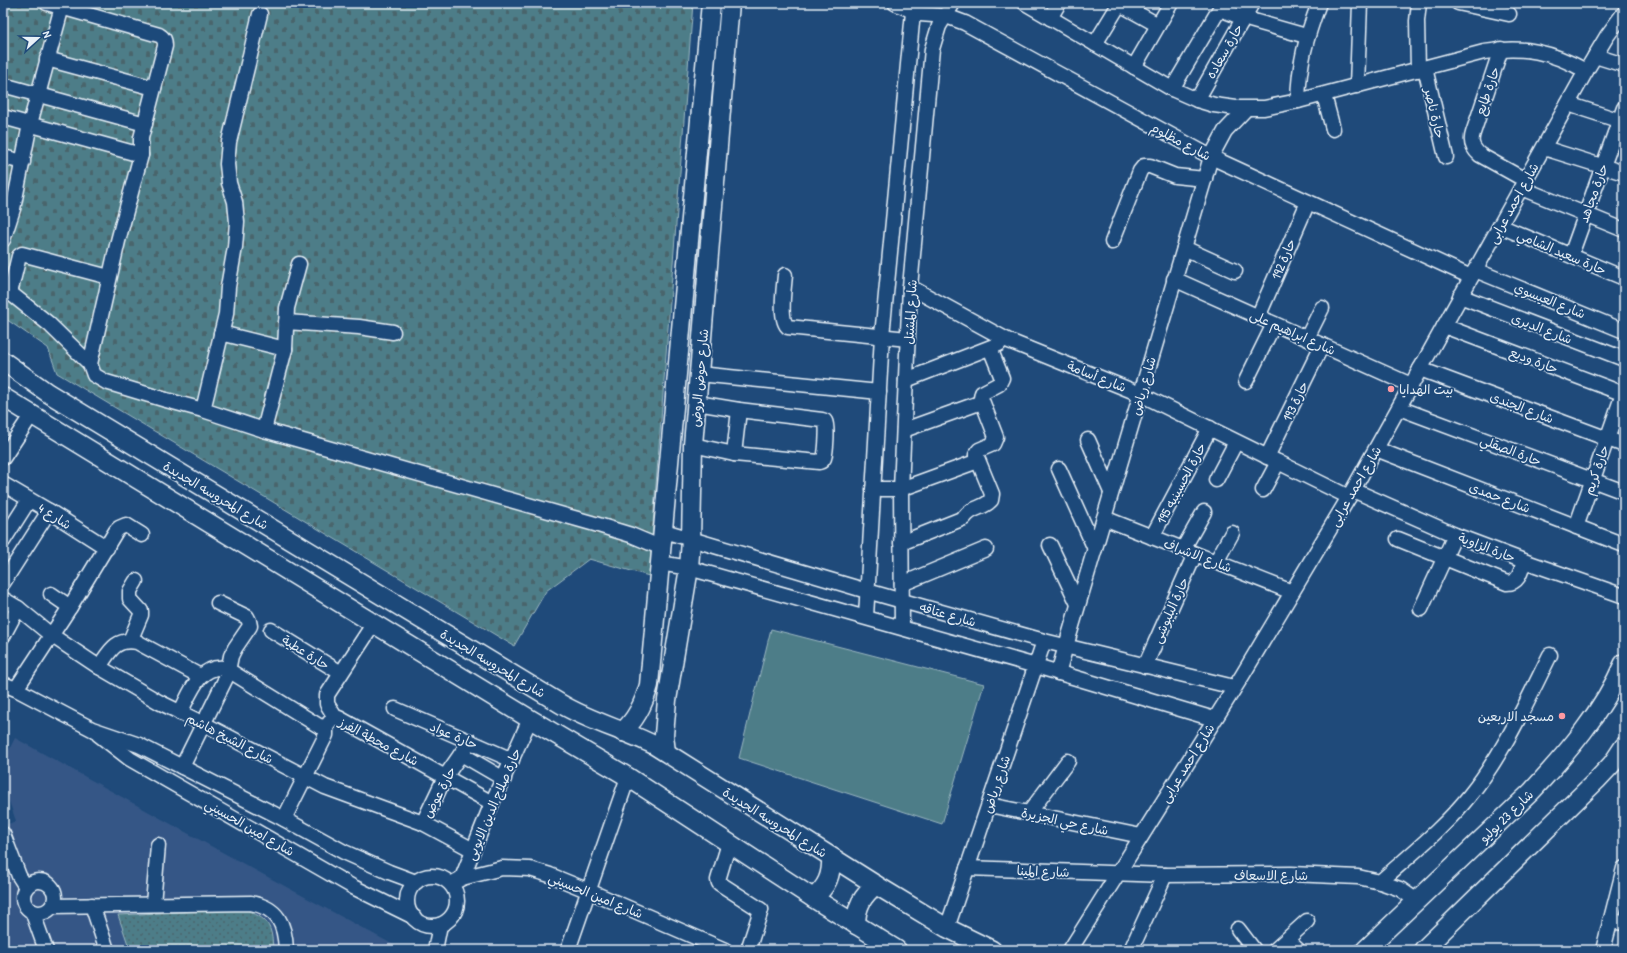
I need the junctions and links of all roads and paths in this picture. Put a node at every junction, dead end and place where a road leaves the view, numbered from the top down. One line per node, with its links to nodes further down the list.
1 (47, 3): 15 (street)
2 (712, 3): 33 (main road, شارع حوض الروض)
3 (730, 3): 35 (main road, شارع حوض الروض)
4 (895, 3): 18 (street, شارع مظلوم)
5 (953, 3): 22 (street, شارع المشتل)
6 (1025, 3): 23 (street)
7 (1059, 3): 23 (street)
8 (1171, 3): 25 (street)
9 (1252, 3): 24 (street, حارة سعاده)
10 (1319, 3): 26 (street)
11 (1360, 3): 38 (street)
12 (1419, 3): 34 (street, حارة ناصر)
13 (1458, 3): 16 (street)
14 (1120, 4): 25 (street); 27 (street)
15 (62, 5): 30 (street); 39 (street)
16 (1477, 5): 21 (street)
17 (1222, 6): 24 (street); 40 (street)
18 (915, 7): 22 (street, شارع مظلوم); 89 (street, شارع المشتل)
19 (1624, 13): 29 (street, شارع احمد عرابى)
20 (260, 14): 88 (street)
21 (1509, 14)
22 (946, 16): 55 (street, شارع مظلوم); 78 (street, شارع المشتل)
23 (1050, 18): 27 (street)
24 (1243, 18): 26 (street); 43 (street, حارة سعاده)
25 (1158, 25): 32 (street)
26 (1306, 36): 44 (street)
27 (1095, 44): 32 (street)
28 (1501, 49): 34 (street); 36 (street); 61 (street, حارة طايع)
29 (1595, 56): 31 (street); 36 (street, شارع احمد عرابى)
30 (47, 59): 39 (street); 42 (street)
31 (1624, 65)
32 (1134, 67): 40 (street)
33 (705, 68): 35 (main road); 152 (main road, شارع حوض الروض)
34 (1421, 69): 38 (street); 56 (street, حارة ناصر)
35 (724, 70): 100 (main road, شارع حوض الروض)
36 (1586, 71): 45 (street, شارع احمد عرابى)
37 (3, 85): 42 (street)
38 (1357, 86): 41 (street)
39 (154, 88): 50 (street)
40 (1172, 89): 43 (street)
41 (1324, 94): 44 (street); 51 (street)
42 (38, 95): 49 (street); 50 (street)
43 (1197, 100): 46 (street)
44 (1298, 101): 46 (street)
45 (1568, 104): 48 (street); 52 (street, شارع احمد عرابى)
46 (1246, 109): 55 (street, شارع رياض)
47 (3, 116): 49 (street)
48 (1622, 117): 58 (street, حارة مجاهد)
49 (30, 124): 53 (street); 57 (street)
50 (145, 124): 53 (street)
51 (1333, 129)
52 (1544, 148): 58 (street); 61 (street, شارع احمد عرابى)
53 (141, 155): 76 (street)
54 (3, 157): 57 (street)
55 (1211, 157): 60 (street, شارع رياض); 62 (street, شارع مظلوم)
56 (1446, 157)
57 (23, 162): 63 (street)
58 (1603, 166): 59 (street); 64 (street, حارة مجاهد)
59 (1624, 173)
60 (1204, 179): 68 (street); 69 (street, شارع رياض)
61 (1523, 184): 64 (street); 65 (street, شارع احمد عرابى)
62 (1308, 202): 73 (street, شارع مظلوم); 82 (street, حارة 192)
63 (8, 208): 67 (street)
64 (1585, 215): 66 (street); 70 (street, حارة مجاهد)
65 (1500, 226): 70 (street, حارة سعيد الشامي); 73 (street, شارع احمد عرابى)
66 (1624, 230)
67 (3, 240)
68 (1112, 242)
69 (1184, 248): 72 (street); 77 (street, شارع رياض)
70 (1571, 255): 75 (street, حارة سعيد الشامي)
71 (299, 264): 83 (street)
72 (1235, 271)
73 (1473, 273): 80 (street, شارع احمد عرابى); 86 (street, شارع العيسوي)
74 (785, 275): 89 (street)
75 (1623, 275)
76 (110, 277): 79 (street); 98 (street)
77 (1174, 279): 82 (street, شارع ابراهيم على); 106 (street, شارع رياض)
78 (910, 287): 91 (street, شارع المشتل); 92 (street, شارع أسامة)
79 (6, 290): 98 (street)
80 (1460, 296): 85 (street, شارع احمد عرابى); 96 (street, شارع الديرى)
81 (1322, 308): 90 (street)
82 (1258, 317): 84 (street, شارع ابراهيم على)
83 (286, 322): 87 (street); 95 (street)
84 (1274, 324): 90 (street, شارع ابراهيم على); 102 (street)
85 (1444, 326): 99 (street, شارع احمد عرابى); 105 (street, حارة وديع)
86 (1624, 331)
87 (393, 332)
88 (221, 333): 95 (street); 111 (street)
89 (882, 336): 91 (street); 104 (street, شارع المشتل)
90 (1307, 338): 93 (street, شارع ابراهيم على)
91 (908, 339): 101 (street, شارع المشتل)
92 (1009, 341): 94 (street); 106 (street, شارع أسامة)
93 (1322, 345): 103 (street, شارع ابراهيم على); 125 (street, حارة 193)
94 (990, 348): 101 (street); 108 (street)
95 (285, 349): 115 (street)
96 (1624, 359)
97 (3, 361): 195 (main road, شارع المحروسه الجديدة)
98 (90, 364): 111 (street)
99 (1420, 369): 103 (street, شارع احمد عرابى); 117 (street, شارع الجندى)
100 (699, 374): 104 (street); 109 (main road, شارع حوض الروض)
101 (906, 380): 116 (street, شارع المشتل)
102 (1246, 381)
103 (1411, 385): 110 (street, شارع احمد عرابى)
104 (879, 392): 131 (street, شارع المشتل)
105 (1624, 393): 117 (street, حارة كريم)
106 (1140, 394): 114 (street, شارع أسامة); 134 (street, شارع رياض)
107 (3, 397): 113 (main road, شارع المحروسه الجديدة)
108 (982, 402): 116 (street); 126 (street)
109 (697, 403): 112 (street); 120 (main road, شارع حوض الروض)
110 (1399, 408): 122 (street, شارع احمد عرابى); 129 (street, حارة الصقلي)
111 (203, 410): 115 (street)
112 (739, 410): 123 (street); 123 (street)
113 (32, 414): 124 (street); 176 (main road, شارع المحروسه الجديدة)
114 (1210, 428): 119 (street, شارع أسامة); 145 (street, حارة الحسينيه 195)
115 (264, 430): 152 (street)
116 (904, 430): 132 (street, شارع المشتل)
117 (1607, 439): 121 (street, شارع الجندى); 129 (street, حارة كريم)
118 (1088, 440): 134 (street)
119 (1236, 442): 125 (street, شارع أسامة); 128 (street)
120 (693, 445): 123 (street); 147 (main road, شارع حوض الروض)
121 (1624, 445)
122 (1376, 449): 136 (street, شارع احمد عرابى); 141 (street, شارع حمدى)
123 (734, 454)
124 (3, 458)
125 (1272, 459): 133 (street, حارة 193); 136 (street, شارع أسامة)
126 (978, 461): 132 (street); 149 (street)
127 (1059, 469): 154 (street)
128 (1216, 480)
129 (1592, 481): 135 (street, حارة الصقلي); 141 (street, حارة كريم)
130 (3, 484): 137 (street, شارع 4)
131 (873, 489): 132 (street); 164 (street, شارع المشتل)
132 (901, 489): 149 (street, شارع المشتل)
133 (1263, 490)
134 (1111, 492): 140 (street, شارع رياض)
135 (1624, 492)
136 (1351, 494): 143 (street, حارة الزاوية); 165 (street, شارع احمد عرابى)
137 (29, 500): 138 (street, شارع 4); 148 (street)
138 (49, 511): 153 (street, شارع 4); 162 (street)
139 (1204, 512): 156 (street, حارة البلبوشى)
140 (1104, 518): 145 (street, شارع الاشراف); 154 (street, شارع رياض)
141 (1576, 527): 151 (street, شارع حمدى)
142 (1232, 533): 159 (street)
143 (1455, 534): 157 (street); 158 (street, حارة الزاوية)
144 (142, 535): 153 (street)
145 (1152, 537): 156 (street, شارع الاشراف)
146 (1398, 539): 157 (street)
147 (691, 540): 152 (street, شارع عتاقه); 160 (main road, شارع حوض الروض); 164 (street, شارع عتاقه)
148 (3, 541)
149 (901, 543): 163 (street, شارع المشتل)
150 (1050, 544): 171 (street)
151 (1624, 545)
152 (662, 547): 160 (street, شارع عتاقه); 204 (main road, شارع حوض الروض)
153 (107, 548): 172 (street)
154 (1095, 548): 171 (street, شارع رياض)
155 (986, 549): 163 (street)
156 (1189, 551): 159 (street, شارع الاشراف); 187 (street, حارة البلبوشى)
157 (1444, 558): 158 (street); 174 (street)
158 (1524, 561): 167 (street, حارة الزاوية)
159 (1216, 562): 165 (street, شارع الاشراف)
160 (689, 568): 175 (street, شارع عتاقه); 207 (main road, شارع حوض الروض)
161 (136, 581): 181 (street)
162 (3, 583)
163 (902, 584): 169 (street, شارع المشتل)
164 (867, 591): 169 (street, شارع عتاقه); 175 (street, شارع المشتل)
165 (1292, 592): 193 (street, شارع احمد عرابى)
166 (51, 594): 172 (street)
167 (1624, 596)
168 (3, 599): 173 (street, شارع الشيخ هاشم)
169 (902, 601): 177 (street, شارع المشتل); 182 (street, شارع عتاقه)
170 (218, 603): 189 (street)
171 (1078, 604): 183 (street, شارع رياض)
172 (70, 607): 180 (street)
173 (18, 608): 179 (street); 180 (street, شارع الشيخ هاشم)
174 (1421, 610)
175 (866, 617): 177 (street, شارع عتاقه)
176 (374, 623): 190 (street); 198 (main road, شارع المحروسه الجديدة)
177 (902, 627): 186 (street, شارع عتاقه)
178 (271, 630): 190 (street, حارة عطية)
179 (3, 636)
180 (51, 636): 188 (street, شارع الشيخ هاشم); 194 (street)
181 (130, 641): 188 (street); 192 (street)
182 (1044, 641): 183 (street, شارع عتاقه); 186 (street, شارع رياض)
183 (1066, 646): 187 (street, شارع عتاقه); 191 (street, شارع رياض)
184 (1550, 655): 233 (street)
185 (1624, 662): 238 (main road, شارع 23 يوليو)
186 (1036, 666): 191 (street, شارع عتاقه); 217 (street, شارع رياض)
187 (1145, 666): 193 (street, شارع عتاقه)
188 (99, 667): 197 (street, شارع الشيخ هاشم)
189 (229, 670): 192 (street); 200 (street, شارع محطة الفرز); 201 (street)
190 (341, 673): 200 (street)
191 (1058, 673): 199 (street, شارع عتاقه)
192 (200, 676): 197 (street)
193 (1234, 687): 199 (street, شارع احمد عرابى)
194 (8, 689): 202 (street, شارع امين الحسيني)
195 (561, 704): 203 (main road); 204 (main road, شارع المحروسه الجديدة)
196 (395, 709): 205 (street, حارة عواد)
197 (180, 713): 201 (street, شارع الشيخ هاشم)
198 (530, 719): 203 (main road, شارع المحروسه الجديدة); 209 (street, حارة صلاح الدين الايوبى)
199 (1214, 719): 222 (street, شارع احمد عرابى)
200 (330, 722): 212 (street); 213 (street, شارع محطة الفرز)
201 (204, 724): 211 (street); 212 (street, شارع الشيخ هاشم)
202 (92, 729): 211 (street, شارع امين الحسيني); 243 (street, شارع امين الحسيني)
203 (550, 730): 214 (main road, شارع المحروسه الجديدة)
204 (622, 732): 207 (main road, شارع المحروسه الجديدة)
205 (470, 741): 208 (street, حارة عوض); 209 (street, حارة عواد)
206 (1624, 746): 268 (main road)
207 (666, 752): 226 (main road, شارع المحروسه الجديدة)
208 (461, 754): 213 (street, حارة عوض); 215 (street)
209 (512, 760): 215 (street, حارة صلاح الدين الايوبى)
210 (1068, 761): 218 (street)
211 (182, 767): 219 (street, شارع امين الحسيني)
212 (305, 777): 219 (street); 220 (street, شارع الشيخ هاشم)
213 (445, 777): 216 (street, شارع محطة الفرز); 220 (street, حارة عوض)
214 (628, 777): 223 (main road, شارع المحروسه الجديدة); 236 (street)
215 (504, 779): 216 (street, حارة صلاح الدين الايوبى)
216 (492, 803): 225 (street, حارة صلاح الدين الايوبى)
217 (989, 805): 218 (street, شارع حي الجزيرة); 227 (street, شارع رياض)
218 (1030, 813): 222 (street, شارع حي الجزيرة)
219 (284, 819): 232 (street, شارع امين الحسيني)
220 (423, 824): 225 (street, شارع الشيخ هاشم)
221 (3, 834): 235 (street)
222 (1142, 836): 229 (street, شارع احمد عرابى)
223 (729, 843): 237 (main road, شارع المحروسه الجديدة); 259 (street)
224 (158, 845): 239 (street)
225 (473, 850): 231 (street, حارة صلاح الدين الايوبى)
226 (831, 857): 234 (main road, شارع المحروسه الجديدة); 237 (main road)
227 (967, 868): 229 (street, شارع المينا); 249 (street, شارع رياض)
228 (1624, 868): 245 (street)
229 (1118, 873): 230 (street, شارع الاسعاف); 262 (street, شارع احمد عرابى)
230 (1165, 876): 233 (street, شارع الاسعاف); 263 (street)
231 (457, 881): 232 (street); 236 (street, شارع امين الحسيني); 247 (street)
232 (416, 882): 243 (street)
233 (1380, 882): 238 (street, شارع الاسعاف)
234 (876, 885): 248 (main road); 249 (main road, شارع المحروسه الجديدة)
235 (26, 887): 241 (street); 242 (street)
236 (589, 891): 252 (street, شارع امين الحسيني); 257 (street)
237 (813, 898): 248 (main road, شارع المحروسه الجديدة)
238 (1417, 901): 267 (main road, شارع 23 يوليو)
239 (153, 904): 240 (street); 255 (street)
240 (92, 905): 241 (street); 254 (street)
241 (52, 906): 242 (street)
242 (32, 911): 253 (street)
243 (414, 917): 247 (street)
244 (1307, 921): 251 (street)
245 (1610, 922): 246 (street); 269 (street)
246 (1624, 923)
247 (440, 924): 256 (street)
248 (856, 925): 260 (main road, شارع المحروسه الجديدة)
249 (947, 928): 261 (main road, شارع المحروسه الجديدة)
250 (1238, 930): 264 (street)
251 (1287, 940): 265 (street); 266 (street)
252 (707, 946): 258 (street, شارع امين الحسيني)
253 (46, 950)
254 (107, 950)
255 (286, 950)
256 (435, 950)
257 (568, 950)
258 (725, 950)
259 (748, 950)
260 (897, 950)
261 (992, 950)
262 (1070, 950)
263 (1131, 950)
264 (1254, 950)
265 (1275, 950)
266 (1298, 950)
267 (1365, 950)
268 (1422, 950)
269 (1603, 950)

